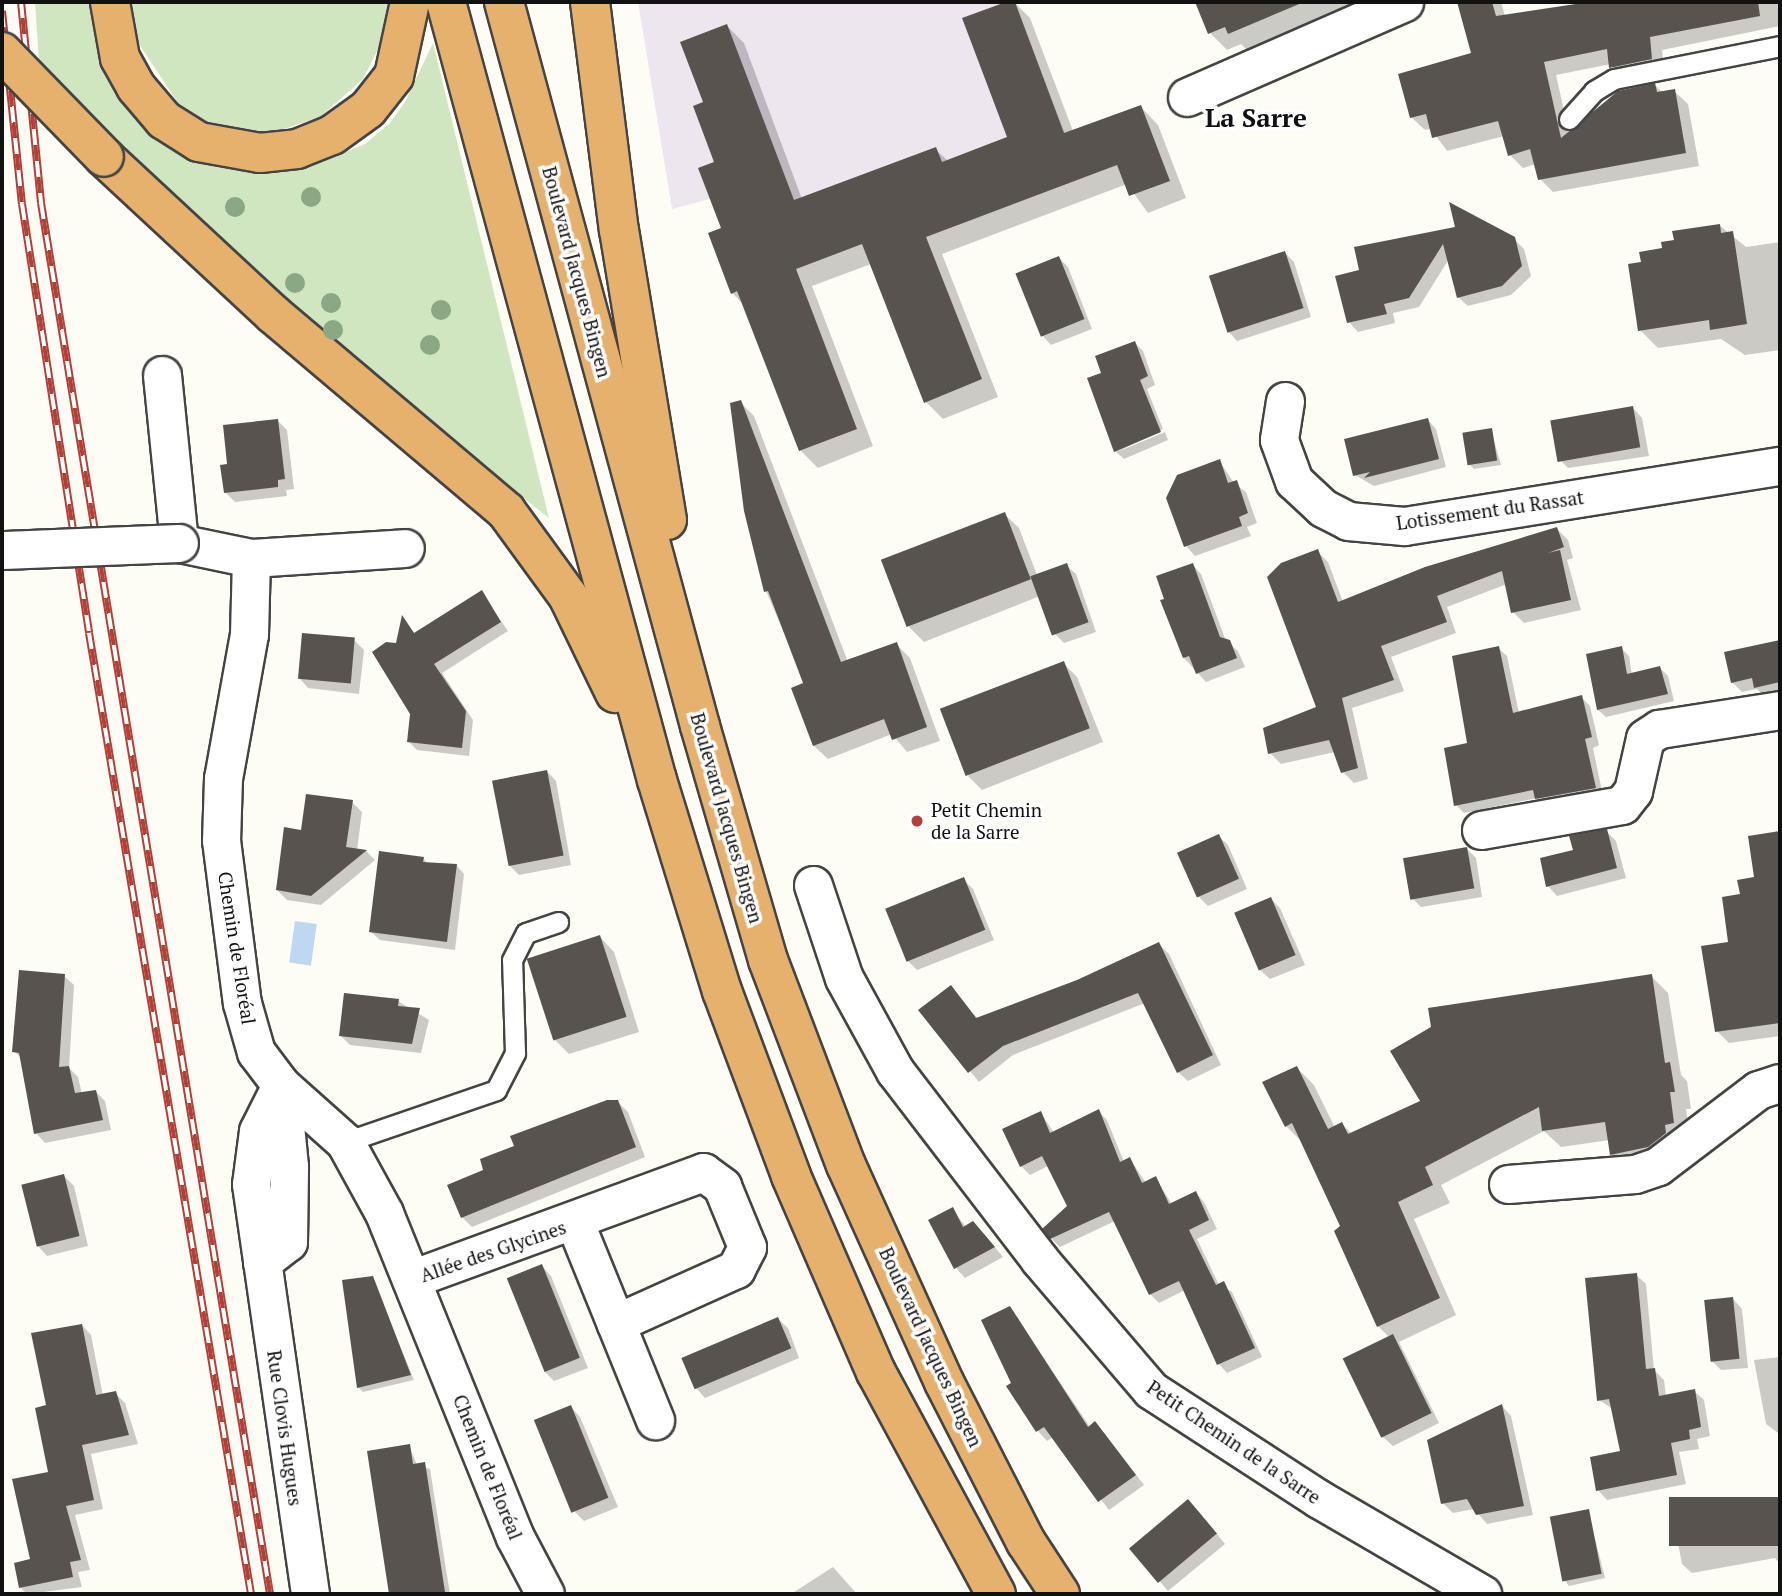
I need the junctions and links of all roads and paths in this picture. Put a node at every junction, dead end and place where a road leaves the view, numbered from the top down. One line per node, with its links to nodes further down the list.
1 (110, 2): 2 (highway)
2 (410, 2)
3 (446, 2): 20 (highway)
4 (504, 2): 19 (highway, Boulevard Jacques Bingen)
5 (590, 2): 19 (highway)
6 (1404, 2): 9 (street)
7 (1780, 46): 10 (lane)
8 (2, 52): 20 (highway, bridge)
9 (1187, 97)
10 (1569, 119)
11 (162, 375): 14 (street)
12 (1285, 401): 13 (street, Lotissement du Rassat)
13 (1780, 466)
14 (179, 543): 16 (street, bridge); 17 (street)
15 (405, 548): 17 (street)
16 (2, 550)
17 (251, 558): 25 (street, Chemin de Floréal)
18 (1780, 710): 21 (street)
19 (700, 726): 35 (highway, Boulevard Jacques Bingen)
20 (657, 780): 34 (highway)
21 (1480, 830)
22 (813, 885): 36 (street, Petit Chemin de la Sarre)
23 (558, 922): 26 (lane)
24 (1780, 1083): 27 (street)
25 (281, 1085): 26 (street, Chemin de Floréal); 32 (street, Rue Clovis Hugues)
26 (345, 1142): 29 (street, Chemin de Floréal)
27 (1508, 1184)
28 (575, 1223): 29 (street, Allée des Glycines); 30 (street, Allée des Glycines); 30 (street, Allée des Glycines)
29 (411, 1279): 33 (street, Chemin de Floréal)
30 (617, 1323): 31 (street, Allée des Glycines)
31 (655, 1420)
32 (310, 1594)
33 (545, 1594)
34 (996, 1594)
35 (1060, 1594)
36 (1482, 1594)

